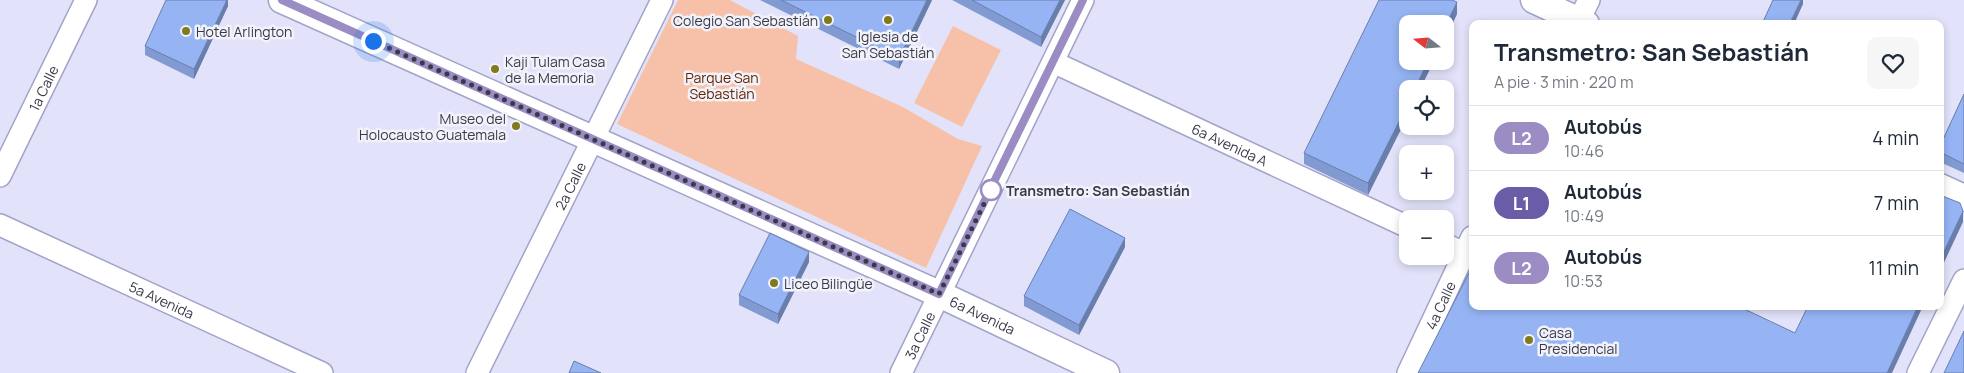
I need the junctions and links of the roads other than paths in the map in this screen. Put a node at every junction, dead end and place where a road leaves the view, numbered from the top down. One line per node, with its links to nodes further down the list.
1 (86, 0): 9 (street, 1a Calle)
2 (282, 0): 8 (main road, 6a Avenida)
3 (662, 0): 8 (street, 2a Calle)
4 (1084, 0): 7 (street, 3a Calle)
5 (1534, 0): 6 (main road)
6 (1582, 17)
7 (1053, 62): 12 (street, 6a Avenida A); 17 (street, 3a Calle)
8 (593, 140): 17 (main road, 6a Avenida); 19 (street, 2a Calle)
9 (0, 176)
10 (1944, 189): 11 (main road)
11 (1964, 198)
12 (1399, 223)
13 (0, 225): 18 (street, 5a Avenida)
14 (1454, 244): 15 (street)
15 (1469, 245): 22 (street, 4a Calle)
16 (1964, 280): 23 (street)
17 (939, 294): 20 (street, 3a Calle); 21 (main road, 6a Avenida)
18 (322, 373)
19 (477, 373)
20 (901, 373)
21 (1106, 373)
22 (1408, 373)
23 (1918, 373)

